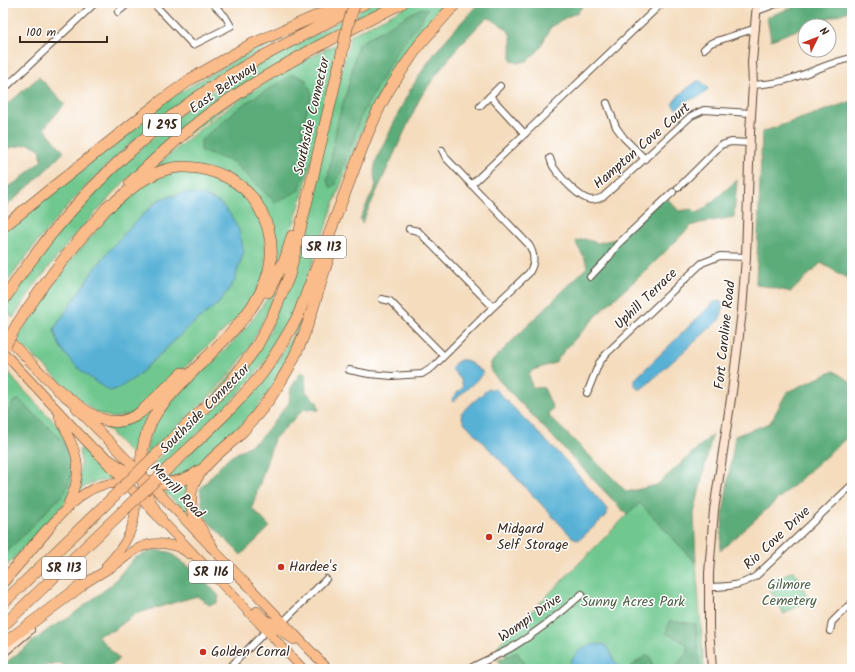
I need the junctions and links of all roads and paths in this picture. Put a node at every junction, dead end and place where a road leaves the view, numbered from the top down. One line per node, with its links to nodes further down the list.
1 (95, 3): 19 (street)
2 (129, 3): 13 (street)
3 (153, 3): 4 (street)
4 (212, 3)
5 (346, 3): 33 (highway)
6 (356, 3): 31 (highway, Southside Connector / SR 113, bridge)
7 (366, 3): 38 (highway, East Beltway / I 295)
8 (402, 3): 32 (highway, East Beltway / I 295)
9 (456, 3): 29 (highway, Southside Connector / SR 113)
10 (779, 3): 12 (street)
11 (659, 4): 24 (street)
12 (757, 7): 14 (street, Fort Caroline Road)
13 (118, 12)
14 (756, 28): 15 (street); 18 (street, Fort Caroline Road)
15 (704, 49)
16 (852, 58): 18 (street)
17 (500, 86): 20 (street)
18 (753, 86): 23 (street, Fort Caroline Road)
19 (3, 90)
20 (490, 96): 22 (street); 24 (street)
21 (607, 103): 28 (street)
22 (480, 106)
23 (751, 113): 25 (street, Fort Caroline Road); 28 (street, Hampton Cove Court)
24 (525, 134): 30 (street)
25 (750, 143): 35 (street, Fort Caroline Road); 36 (street)
26 (442, 150): 30 (street)
27 (550, 158): 28 (street, Hampton Cove Court)
28 (645, 159)
29 (357, 160): 50 (highway); 68 (highway, Southside Connector / SR 113, bridge)
30 (471, 185): 39 (street)
31 (306, 205): 48 (highway); 66 (highway, Southside Connector / SR 113, bridge)
32 (106, 209): 40 (highway); 42 (highway, East Beltway / I 295, bridge)
33 (3, 227)
34 (409, 229): 39 (street)
35 (746, 257): 46 (street, Uphill Terrace); 63 (street, Fort Caroline Road)
36 (590, 277)
37 (382, 299): 43 (street)
38 (3, 300)
39 (492, 307): 43 (street)
40 (249, 310): 45 (highway); 48 (highway)
41 (3, 334): 45 (main road, Merrill Road / SR 116)
42 (3, 350): 47 (main road)
43 (443, 355): 44 (street)
44 (349, 370)
45 (57, 389): 51 (main road, Merrill Road / SR 116)
46 (587, 393)
47 (55, 408): 49 (main road); 53 (main road)
48 (157, 412): 51 (highway)
49 (96, 451): 51 (highway)
50 (205, 467): 51 (highway); 56 (highway)
51 (139, 483): 53 (main road); 54 (highway); 56 (main road, Merrill Road / SR 116); 59 (main road)
52 (852, 485): 63 (street, Rio Cove Drive)
53 (66, 507): 55 (main road)
54 (161, 519): 57 (main road, SR 116); 67 (main road)
55 (48, 528): 58 (street); 61 (highway)
56 (212, 547): 67 (main road, Merrill Road / SR 116)
57 (205, 565): 59 (main road); 69 (main road, SR 116)
58 (3, 574)
59 (97, 575): 62 (main road)
60 (326, 579): 67 (street)
61 (3, 582)
62 (81, 586): 71 (highway); 72 (street)
63 (708, 587): 77 (street, Fort Caroline Road)
64 (582, 594): 76 (street, Wompi Drive)
65 (852, 602): 70 (street)
66 (3, 603)
67 (283, 622): 75 (main road, Merrill Road / SR 116)
68 (3, 626)
69 (267, 630): 73 (street); 74 (main road, SR 116); 75 (main road)
70 (830, 631)
71 (3, 644)
72 (3, 653)
73 (228, 669)
74 (303, 669)
75 (327, 669)
76 (469, 669)
77 (712, 669)

